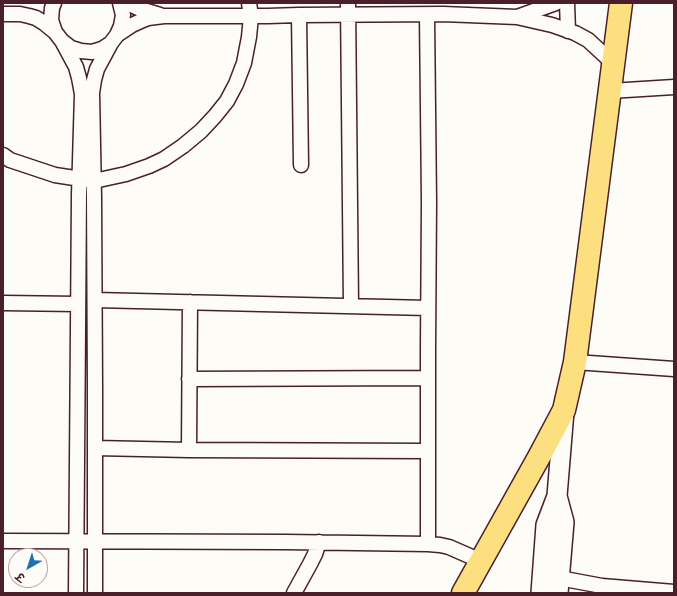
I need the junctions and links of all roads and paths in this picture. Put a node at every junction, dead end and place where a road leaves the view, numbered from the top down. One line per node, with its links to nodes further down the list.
1 (120, 3): 18 (street)
2 (127, 3): 14 (street)
3 (556, 3): 15 (street)
4 (567, 3): 16 (street)
5 (621, 3): 19 (main road)
6 (53, 6): 11 (street); 17 (street)
7 (250, 9): 12 (street); 14 (street); 25 (street)
8 (348, 9): 12 (street); 13 (street); 30 (street)
9 (443, 9): 13 (street); 15 (street)
10 (3, 14): 11 (street)
11 (20, 14): 17 (street)
12 (299, 14): 23 (street)
13 (427, 14): 31 (street)
14 (164, 16): 18 (street)
15 (517, 16): 16 (street)
16 (568, 31): 19 (street)
17 (58, 36): 18 (street); 24 (street)
18 (114, 39): 25 (street)
19 (613, 63): 21 (main road)
20 (674, 87): 21 (street)
21 (610, 91): 32 (main road)
22 (3, 155): 24 (street)
23 (301, 165)
24 (79, 179): 25 (street); 29 (street)
25 (94, 181): 26 (street)
26 (95, 300): 27 (street); 37 (street)
27 (190, 302): 30 (street); 35 (street)
28 (3, 303): 29 (street)
29 (78, 304): 42 (street)
30 (351, 306): 31 (street)
31 (428, 308): 34 (street)
32 (575, 362): 33 (street); 36 (main road)
33 (674, 369)
34 (428, 378): 35 (street); 39 (street)
35 (190, 380): 38 (street)
36 (564, 410): 40 (street); 46 (main road)
37 (95, 448): 38 (street); 43 (street)
38 (189, 450): 39 (street)
39 (428, 451): 45 (street)
40 (557, 496): 47 (street); 53 (street)
41 (3, 541): 42 (street)
42 (76, 541): 43 (street); 49 (street)
43 (95, 541): 44 (street); 50 (street)
44 (319, 542): 45 (street); 51 (street)
45 (428, 544): 46 (street)
46 (481, 561): 52 (main road)
47 (559, 586): 48 (street)
48 (674, 592)
49 (76, 593)
50 (94, 593)
51 (294, 593)
52 (463, 593)
53 (541, 593)

